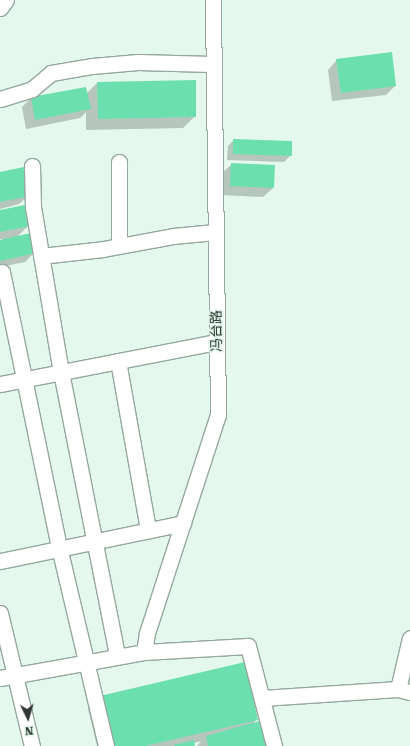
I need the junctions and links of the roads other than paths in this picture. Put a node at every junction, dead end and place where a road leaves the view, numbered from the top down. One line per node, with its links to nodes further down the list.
1 (6, 0): 3 (street)
2 (213, 0): 4 (street, 冯台路)
3 (0, 8)
4 (212, 64): 5 (street); 8 (street, 冯台路)
5 (0, 99)
6 (119, 162): 9 (street)
7 (32, 166): 10 (street)
8 (215, 232): 9 (street); 12 (street, 冯台路)
9 (119, 246): 10 (street)
10 (41, 256): 14 (street)
11 (2, 272): 15 (street)
12 (216, 342): 13 (street); 17 (street, 冯台路)
13 (118, 361): 14 (street); 18 (street)
14 (61, 372): 15 (street); 19 (street)
15 (25, 379): 16 (street); 20 (street)
16 (0, 384)
17 (183, 523): 18 (street); 24 (street, 冯台路)
18 (148, 530): 19 (street)
19 (94, 541): 20 (street); 25 (street)
20 (59, 547): 21 (street); 26 (street)
21 (0, 561)
22 (0, 613): 27 (street)
23 (410, 638): 28 (street)
24 (144, 652): 25 (street); 29 (street)
25 (117, 656): 26 (street)
26 (85, 662): 27 (street); 31 (street)
27 (6, 676): 30 (street)
28 (404, 690): 29 (street)
29 (262, 698): 32 (street)
30 (32, 746)
31 (106, 746)
32 (274, 746)

